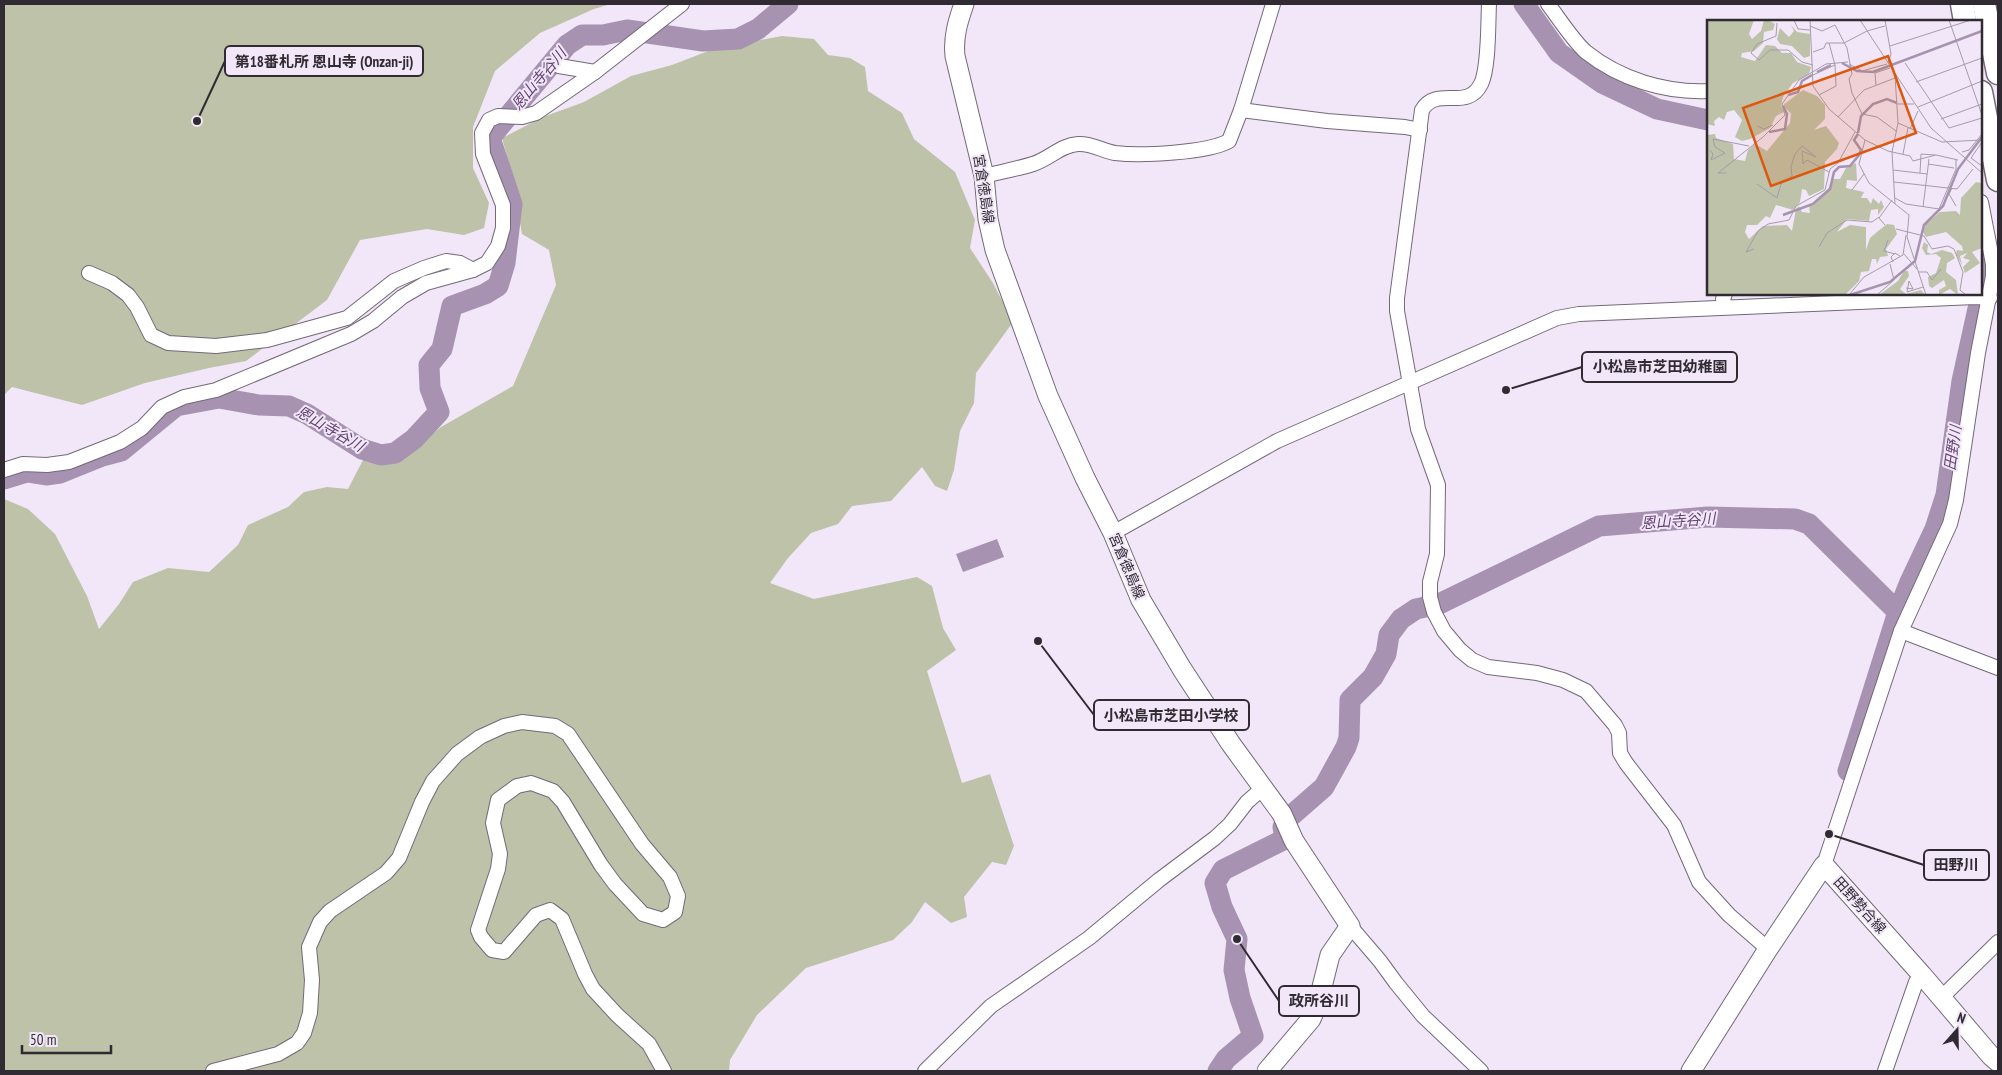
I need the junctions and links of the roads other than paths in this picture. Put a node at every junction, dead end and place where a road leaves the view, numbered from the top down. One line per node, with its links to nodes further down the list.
1 (682, 4): 10 (street)
2 (964, 4): 17 (main road, 宮倉徳島線)
3 (1273, 4): 15 (street)
4 (1489, 4): 16 (street)
5 (1548, 4): 13 (street)
6 (1962, 4): 8 (highway)
7 (1984, 4): 11 (highway)
8 (1965, 20)
9 (559, 66): 10 (street)
10 (595, 72): 20 (street)
11 (1998, 73)
12 (1998, 83): 14 (street)
13 (1707, 91)
14 (1982, 93): 18 (highway)
15 (1241, 110): 16 (street); 17 (street)
16 (1420, 130): 24 (street)
17 (984, 176): 26 (main road, 宮倉徳島線)
18 (1998, 180)
19 (1982, 207): 22 (street)
20 (473, 270): 21 (street); 25 (street)
21 (89, 274)
22 (1983, 298): 23 (street); 27 (street)
23 (1725, 300): 24 (street)
24 (1411, 381): 26 (street); 33 (street)
25 (4, 470)
26 (1113, 533): 29 (main road, 宮倉徳島線)
27 (1901, 631): 28 (street); 30 (street)
28 (1998, 668)
29 (1263, 788): 31 (main road, 宮倉徳島線); 39 (street)
30 (1824, 865): 33 (main road, 田野勢合線); 34 (main road, 田野勢合線)
31 (1350, 926): 40 (main road); 41 (street)
32 (1998, 942): 35 (street)
33 (1768, 949): 42 (main road, 田野勢合線)
34 (1919, 977): 35 (main road, 田野勢合線); 43 (street)
35 (1941, 998): 36 (main road, 田野勢合線)
36 (1998, 1062)
37 (213, 1071): 38 (street)
38 (664, 1071)
39 (925, 1071)
40 (1267, 1071)
41 (1482, 1071)
42 (1691, 1071)
43 (1885, 1071)

